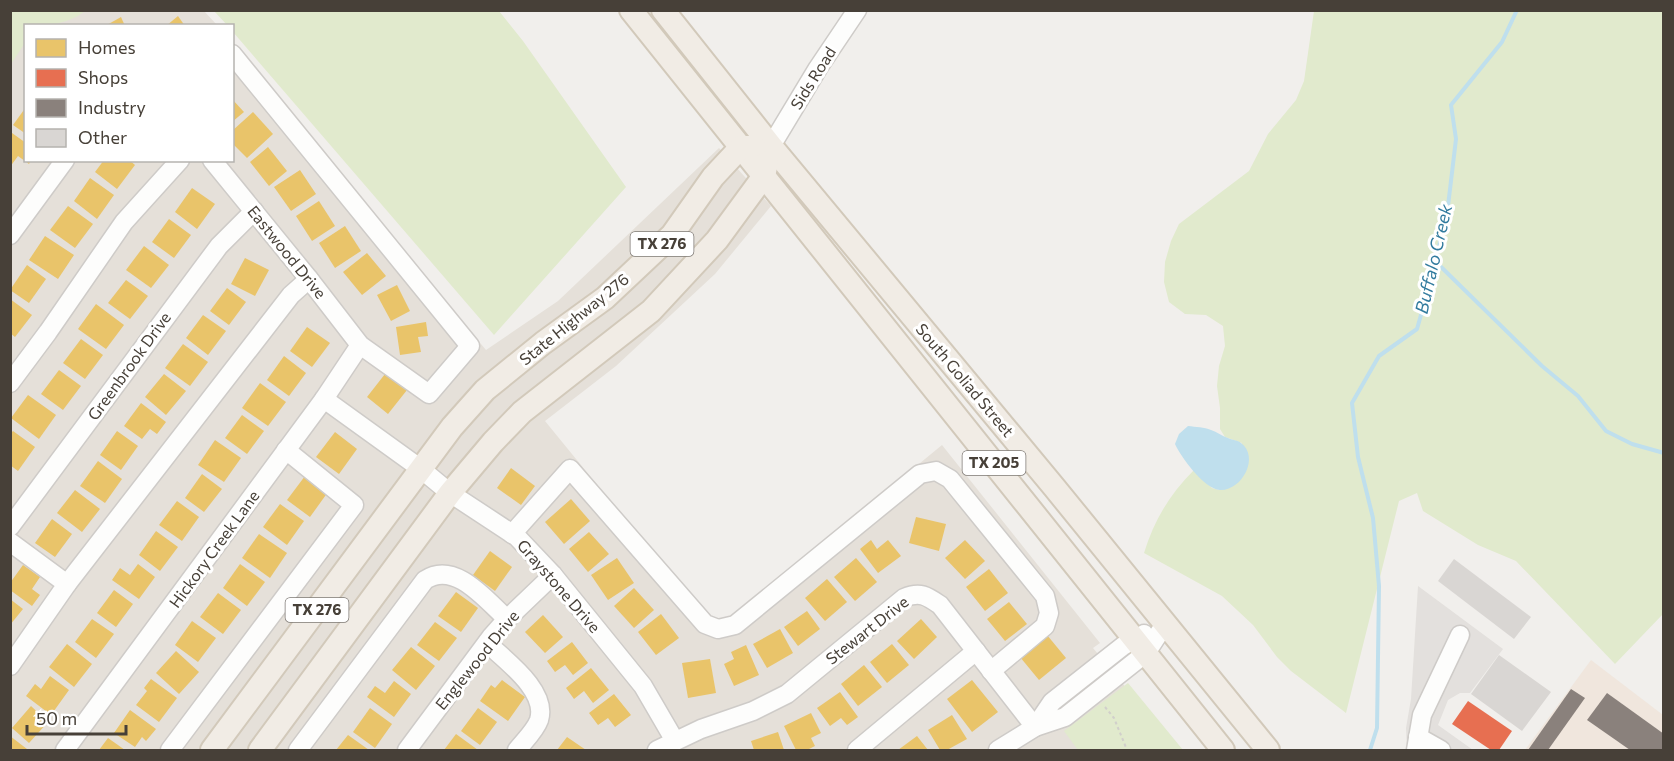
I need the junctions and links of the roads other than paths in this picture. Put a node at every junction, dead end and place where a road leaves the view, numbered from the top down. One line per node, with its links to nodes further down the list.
1 (631, 10): 6 (main road, South Goliad Street / TX 205)
2 (663, 10): 5 (main road, South Goliad Street / TX 205)
3 (857, 10): 5 (street, Sids Road)
4 (234, 56): 14 (street, Eastwood Drive)
5 (771, 146): 6 (main road); 10 (main road, TX 276); 26 (main road, South Goliad Street / TX 205)
6 (741, 147): 10 (main road, South Goliad Street / TX 205); 18 (main road, State Highway 276 / TX 276)
7 (64, 162): 12 (street)
8 (178, 162): 15 (street)
9 (214, 162): 11 (street, Eastwood Drive)
10 (764, 176): 19 (main road, TX 276); 29 (main road, South Goliad Street / TX 205)
11 (254, 211): 13 (street, Eastwood Drive); 20 (street, Greenbrook Drive)
12 (10, 235)
13 (309, 279): 14 (street, Eastwood Drive); 24 (street)
14 (360, 345): 16 (street, Hickory Creek Lane)
15 (10, 383)
16 (324, 399): 17 (street, Hickory Creek Lane); 18 (street, Graystone Drive)
17 (286, 450): 37 (street, Hickory Creek Lane); 38 (street)
18 (421, 469): 19 (street, Graystone Drive); 39 (main road, State Highway 276 / TX 276)
19 (450, 493): 21 (street, Graystone Drive); 40 (main road, TX 276)
20 (10, 527)
21 (512, 534): 23 (street, Graystone Drive); 32 (street)
22 (10, 542): 24 (street)
23 (553, 574): 25 (street, Englewood Drive); 34 (street, Graystone Drive)
24 (67, 584): 31 (street)
25 (507, 619): 28 (street, Englewood Drive); 41 (street)
26 (1165, 624): 29 (street); 47 (main road, South Goliad Street / TX 205)
27 (1460, 635): 35 (street)
28 (487, 643): 42 (street, Englewood Drive); 43 (street)
29 (1139, 646): 33 (street); 46 (main road, South Goliad Street / TX 205)
30 (976, 651): 32 (street, Stewart Drive); 34 (street, Stewart Drive); 45 (street)
31 (10, 666)
32 (991, 670): 33 (street, Stewart Drive)
33 (1035, 727): 36 (street)
34 (675, 741): 44 (street, Stewart Drive)
35 (1417, 743): 48 (street)
36 (1007, 748)
37 (65, 750)
38 (170, 750)
39 (212, 750)
40 (261, 750)
41 (298, 750)
42 (407, 750)
43 (517, 750)
44 (657, 750)
45 (857, 750)
46 (1223, 750)
47 (1268, 750)
48 (1441, 750)

